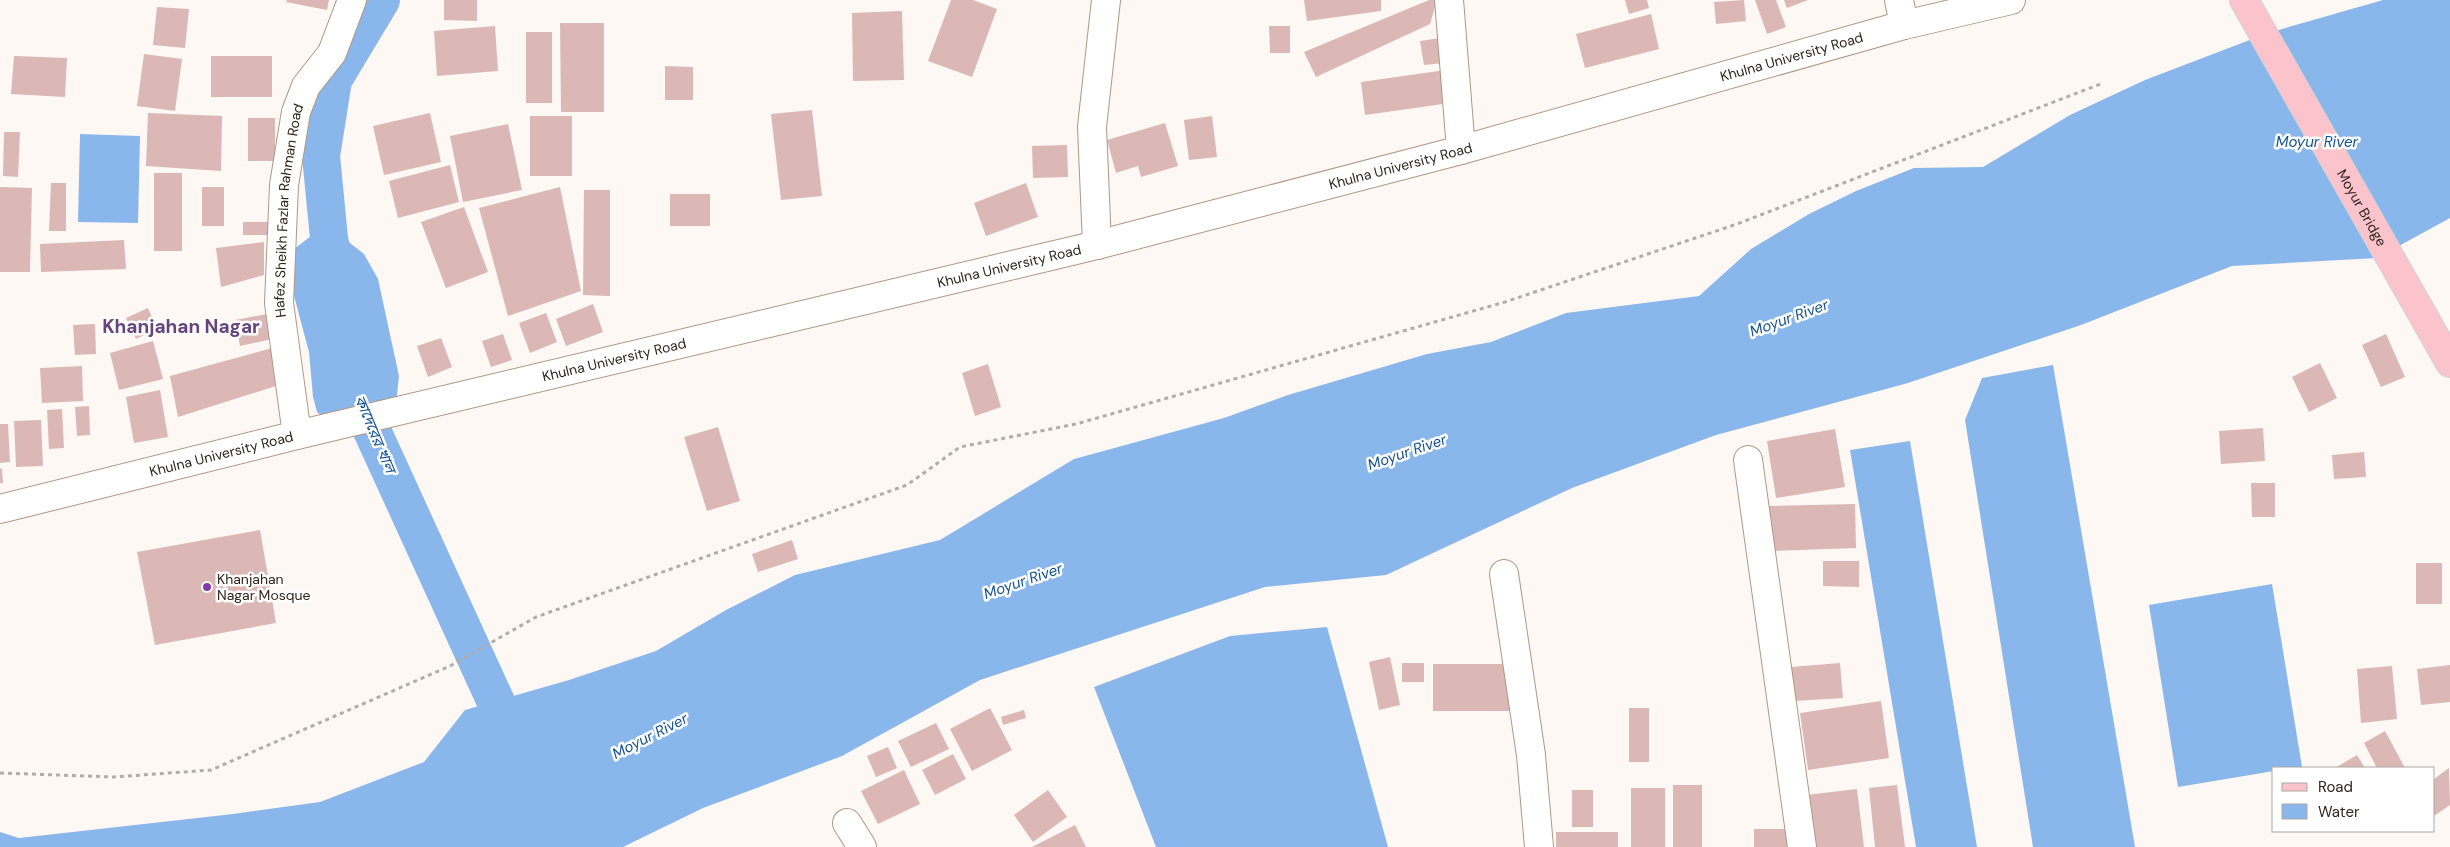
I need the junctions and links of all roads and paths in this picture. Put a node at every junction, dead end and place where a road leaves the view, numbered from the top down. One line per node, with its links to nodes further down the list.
1 (352, 0): 11 (street, Hafez Sheikh Fazlar Rahman Road)
2 (1106, 0): 9 (street)
3 (1449, 0): 8 (street)
4 (2011, 0): 6 (street, Khulna University Road)
5 (2244, 0): 10 (main road, Moyur Bridge)
6 (1901, 12): 8 (street, Khulna University Road)
7 (2104, 83): 15 (path)
8 (1461, 150): 9 (street, Khulna University Road)
9 (1097, 245): 11 (street, Khulna University Road)
10 (2450, 363)
11 (297, 435): 13 (street, Khulna University Road)
12 (1748, 460): 19 (street)
13 (0, 509)
14 (1504, 574): 18 (street)
15 (0, 773)
16 (847, 822): 17 (street)
17 (862, 847)
18 (1539, 847)
19 (1802, 847)

